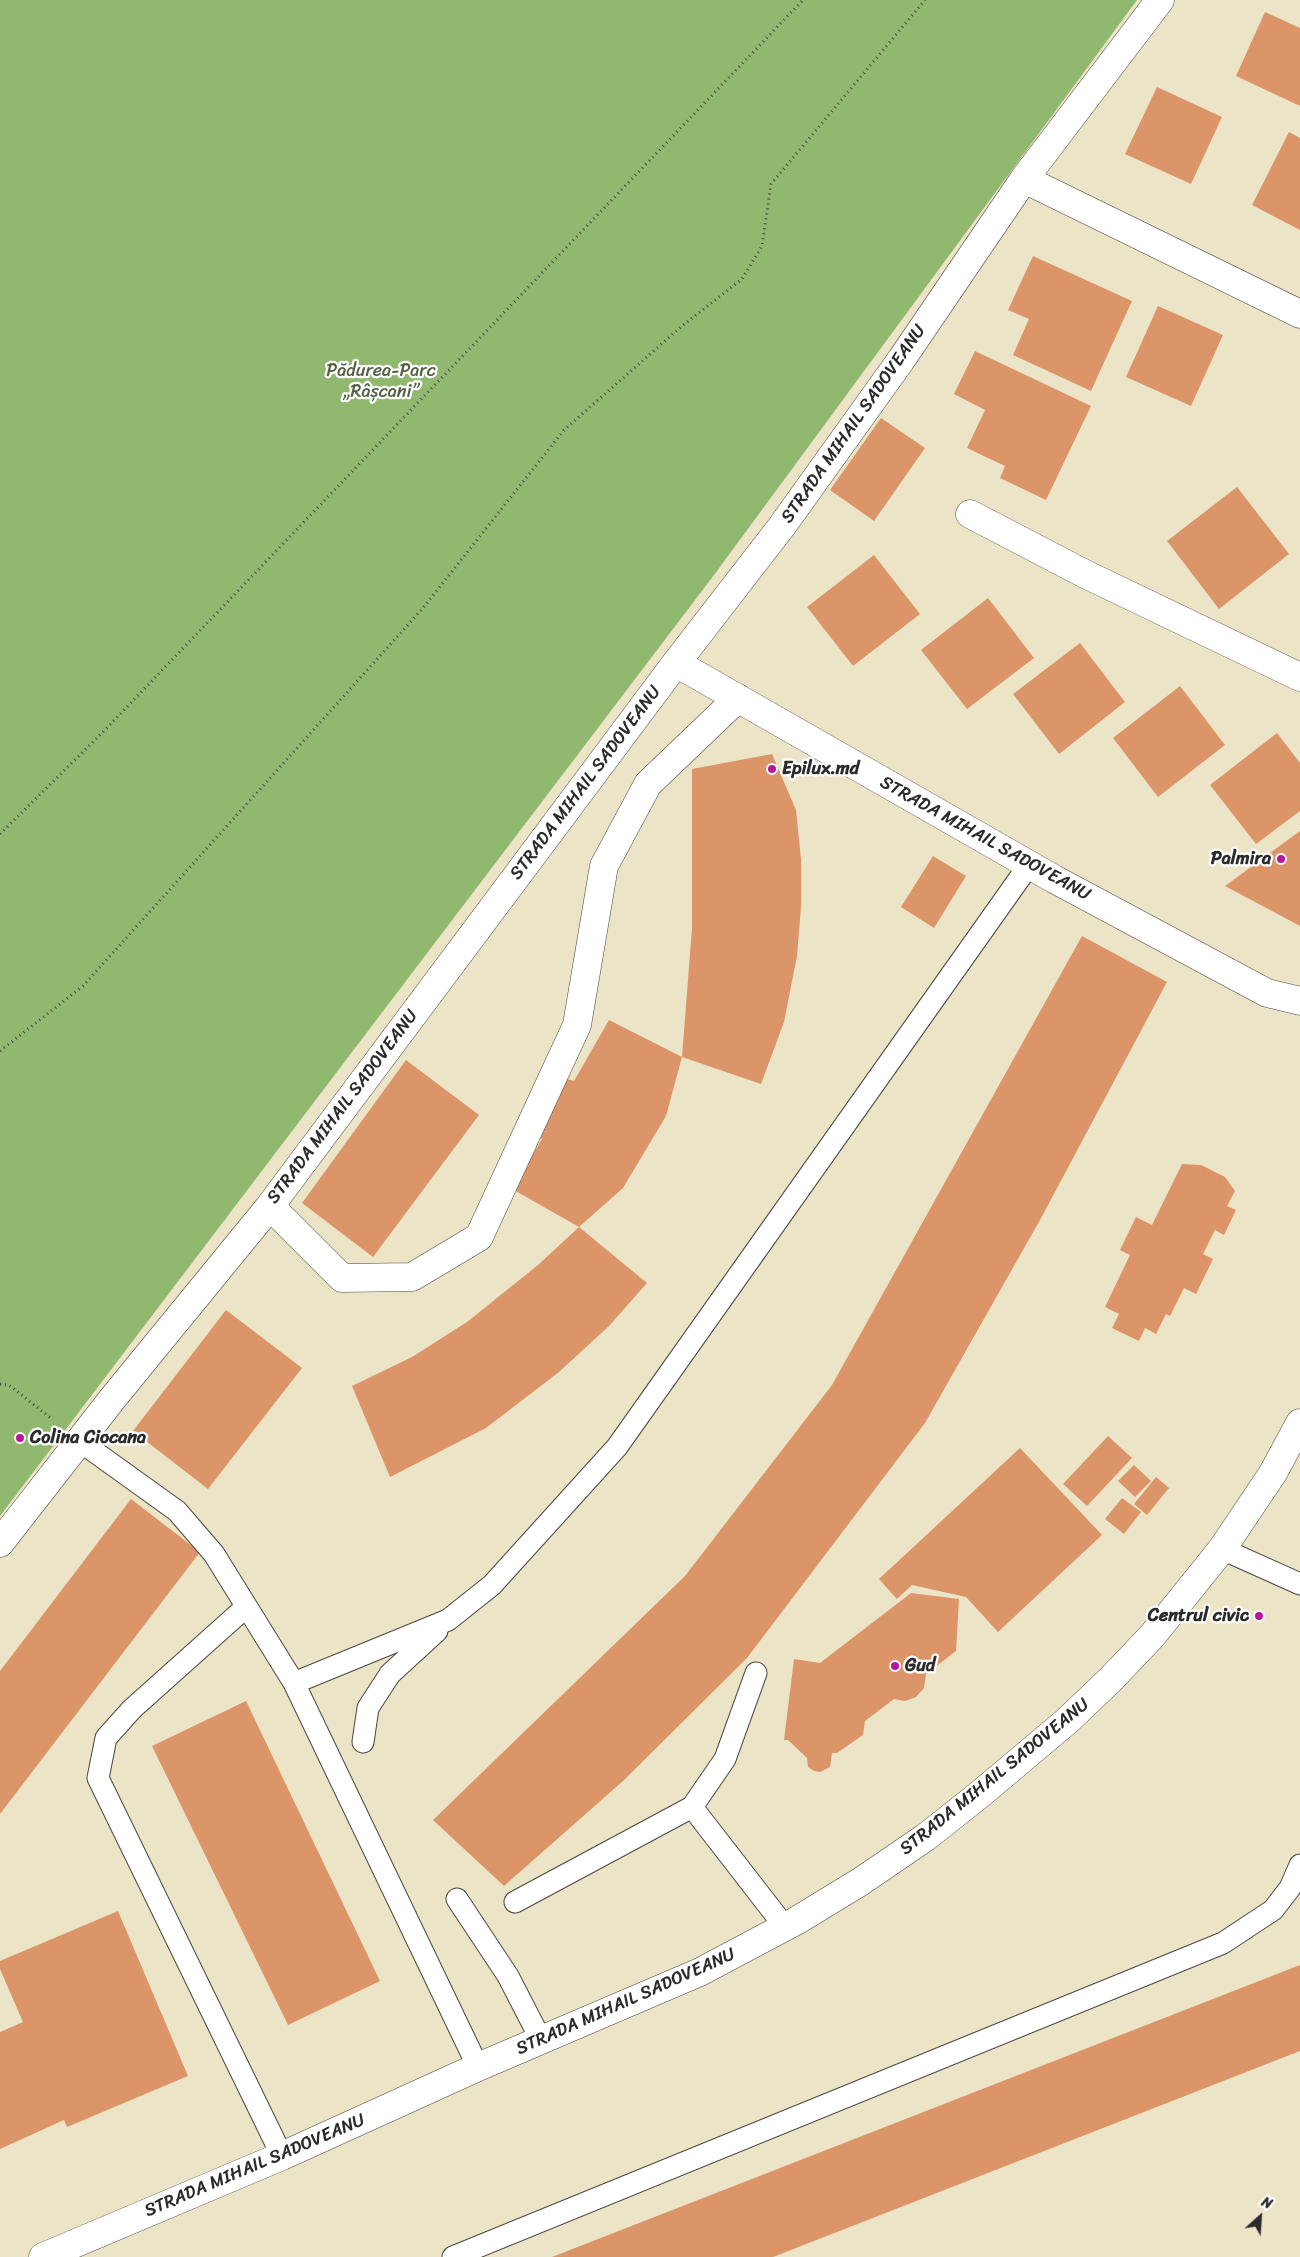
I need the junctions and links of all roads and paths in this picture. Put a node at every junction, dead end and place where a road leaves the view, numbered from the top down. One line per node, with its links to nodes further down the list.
1 (803, 0): 10 (path)
2 (925, 0): 13 (path)
3 (1160, 0): 4 (street, STRADA MIHAIL SADOVEANU)
4 (1024, 179): 5 (street); 7 (street, STRADA MIHAIL SADOVEANU)
5 (1300, 314)
6 (970, 514): 8 (street)
7 (676, 663): 9 (street, STRADA MIHAIL SADOVEANU); 14 (street, STRADA MIHAIL SADOVEANU)
8 (1300, 676)
9 (738, 698): 11 (street, STRADA MIHAIL SADOVEANU); 14 (street)
10 (0, 834)
11 (1029, 865): 12 (street, STRADA MIHAIL SADOVEANU); 23 (lane)
12 (1300, 1002)
13 (0, 1051)
14 (270, 1206): 18 (street, STRADA MIHAIL SADOVEANU)
15 (0, 1384): 17 (path)
16 (1300, 1423): 20 (street, STRADA MIHAIL SADOVEANU)
17 (58, 1424)
18 (81, 1442): 19 (street, STRADA MIHAIL SADOVEANU); 22 (lane)
19 (0, 1543)
20 (1222, 1550): 21 (lane); 31 (street, STRADA MIHAIL SADOVEANU)
21 (1300, 1584)
22 (246, 1607): 25 (lane); 34 (lane)
23 (448, 1620): 25 (lane); 26 (lane)
24 (756, 1673): 27 (lane)
25 (294, 1683): 33 (lane)
26 (362, 1742)
27 (692, 1807): 30 (lane); 31 (lane)
28 (1300, 1865): 36 (lane)
29 (457, 1899): 32 (lane)
30 (515, 1902)
31 (785, 1926): 32 (street, STRADA MIHAIL SADOVEANU)
32 (541, 2040): 33 (street, STRADA MIHAIL SADOVEANU)
33 (478, 2067): 34 (street, STRADA MIHAIL SADOVEANU)
34 (282, 2156): 35 (street, STRADA MIHAIL SADOVEANU)
35 (43, 2257)
36 (453, 2257)

